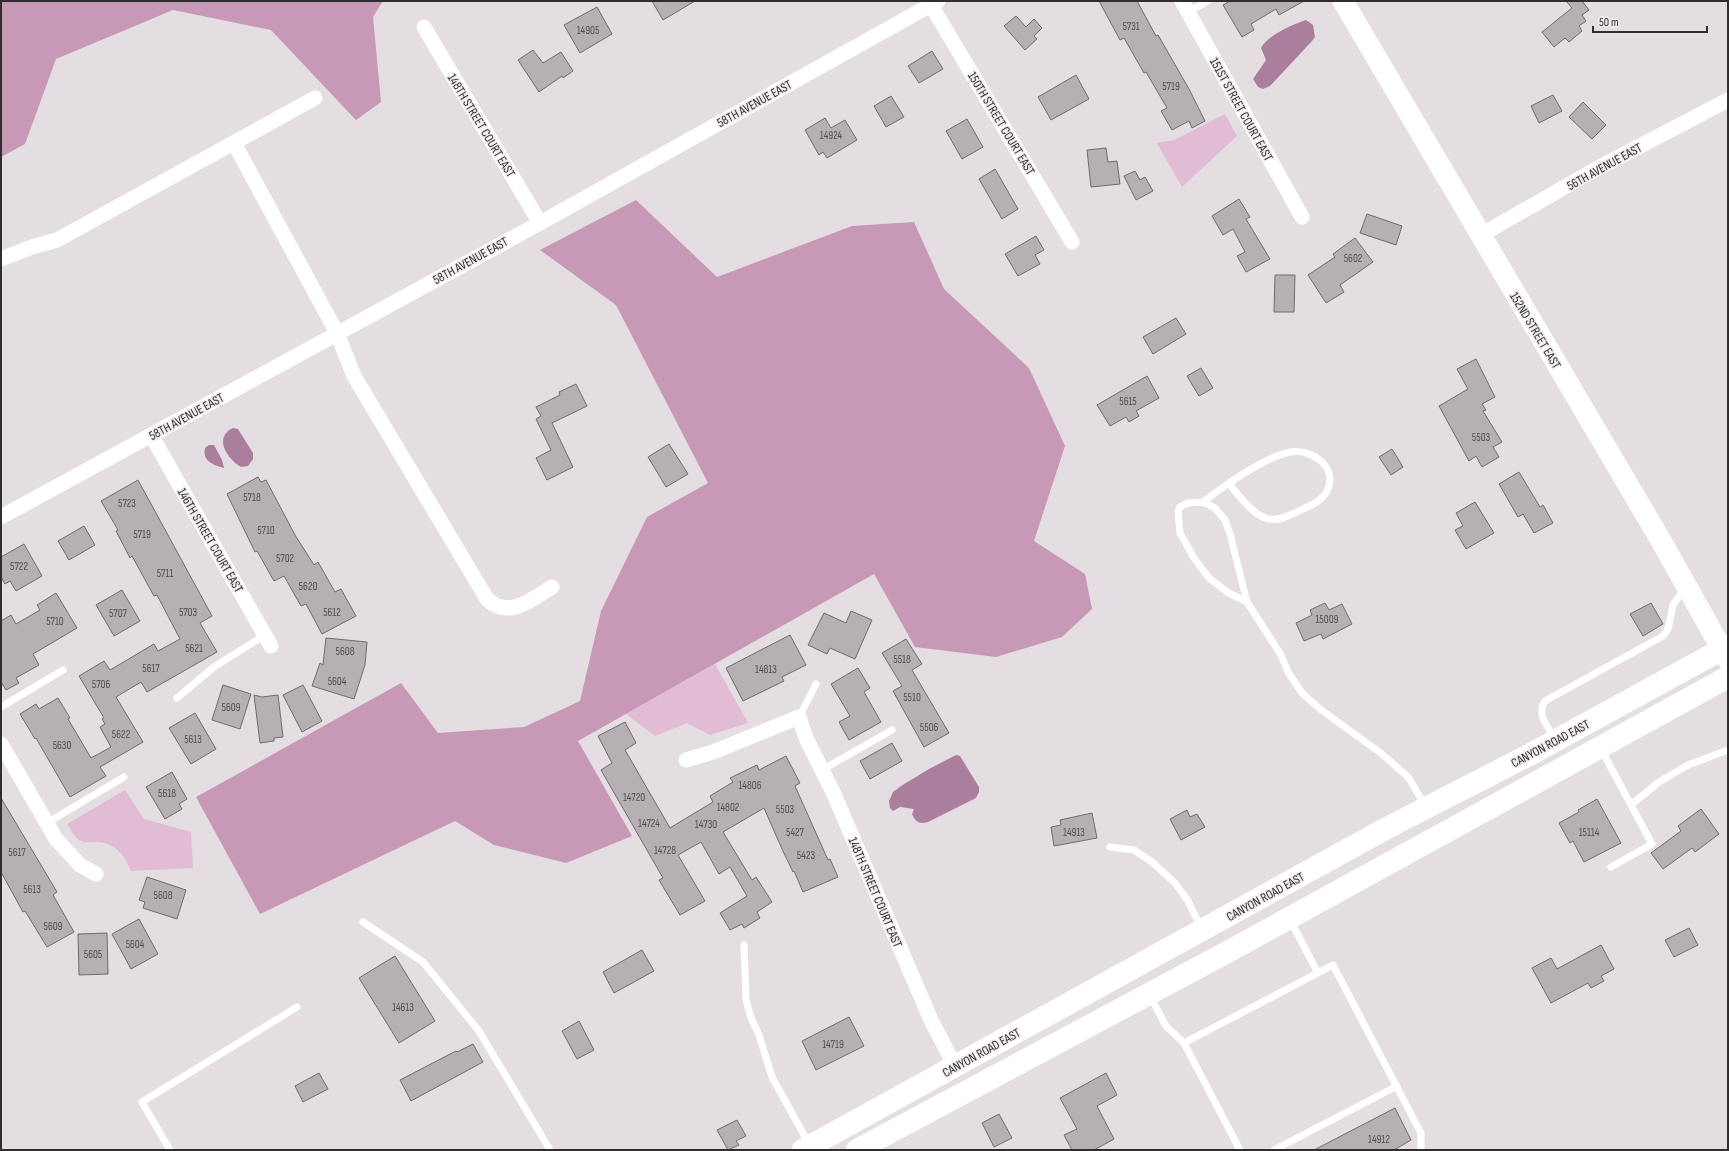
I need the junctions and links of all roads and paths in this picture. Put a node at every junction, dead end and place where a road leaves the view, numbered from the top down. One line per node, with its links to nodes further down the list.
1 (1208, 1): 4 (lane)
2 (1343, 1): 11 (street, 152ND STREET EAST)
3 (935, 3): 10 (street, 58TH AVENUE EAST); 12 (street, 150TH STREET COURT EAST)
4 (1185, 7): 9 (street, 151ST STREET COURT EAST)
5 (424, 27): 10 (street, 148TH STREET COURT EAST)
6 (315, 98): 8 (street)
7 (1728, 100): 11 (street, 56TH AVENUE EAST)
8 (234, 143): 13 (street); 14 (street)
9 (1302, 217)
10 (540, 223): 14 (street, 58TH AVENUE EAST)
11 (1481, 235): 20 (street, 152ND STREET EAST)
12 (1072, 242)
13 (1, 259)
14 (337, 333): 15 (street, 58TH AVENUE EAST); 19 (street)
15 (151, 435): 18 (street, 58TH AVENUE EAST); 22 (street, 146TH STREET COURT EAST)
16 (1229, 484): 16 (lane); 17 (lane)
17 (1203, 502): 21 (lane); 21 (lane)
18 (1, 517)
19 (552, 586)
20 (1687, 587): 23 (street, 152ND STREET EAST); 31 (lane)
21 (1247, 602): 39 (lane)
22 (268, 640): 27 (lane)
23 (1726, 652): 31 (main road, CANYON ROAD EAST)
24 (63, 670): 28 (lane)
25 (1728, 678): 33 (main road, CANYON ROAD EAST)
26 (816, 684): 29 (lane)
27 (177, 698)
28 (1, 708)
29 (799, 717): 35 (street); 36 (street, 148TH STREET COURT EAST)
30 (892, 730): 36 (lane)
31 (1556, 740): 39 (main road, CANYON ROAD EAST)
32 (1, 744): 40 (street)
33 (1600, 748): 38 (lane); 44 (main road, CANYON ROAD EAST)
34 (1728, 750): 38 (lane)
35 (686, 760)
36 (822, 770): 53 (street, 148TH STREET COURT EAST)
37 (124, 777): 40 (lane)
38 (1631, 805): 42 (lane)
39 (1426, 808): 46 (main road, CANYON ROAD EAST)
40 (47, 823): 43 (street)
41 (1110, 847): 46 (lane)
42 (1611, 867)
43 (96, 874)
44 (1289, 918): 48 (lane); 49 (main road, CANYON ROAD EAST)
45 (363, 922): 58 (lane)
46 (1202, 930): 50 (main road, CANYON ROAD EAST)
47 (744, 944): 56 (lane)
48 (1318, 973): 52 (lane); 55 (lane)
49 (1149, 994): 52 (lane); 54 (main road, CANYON ROAD EAST)
50 (1081, 997): 53 (main road, CANYON ROAD EAST); 54 (main road)
51 (297, 1008): 57 (lane)
52 (1184, 1043): 60 (lane)
53 (955, 1066): 56 (main road, CANYON ROAD EAST)
54 (1001, 1074): 59 (main road, CANYON ROAD EAST)
55 (1397, 1086): 61 (lane); 62 (lane)
56 (807, 1148)
57 (170, 1150)
58 (550, 1150)
59 (857, 1150)
60 (1240, 1150)
61 (1274, 1150)
62 (1421, 1150)

